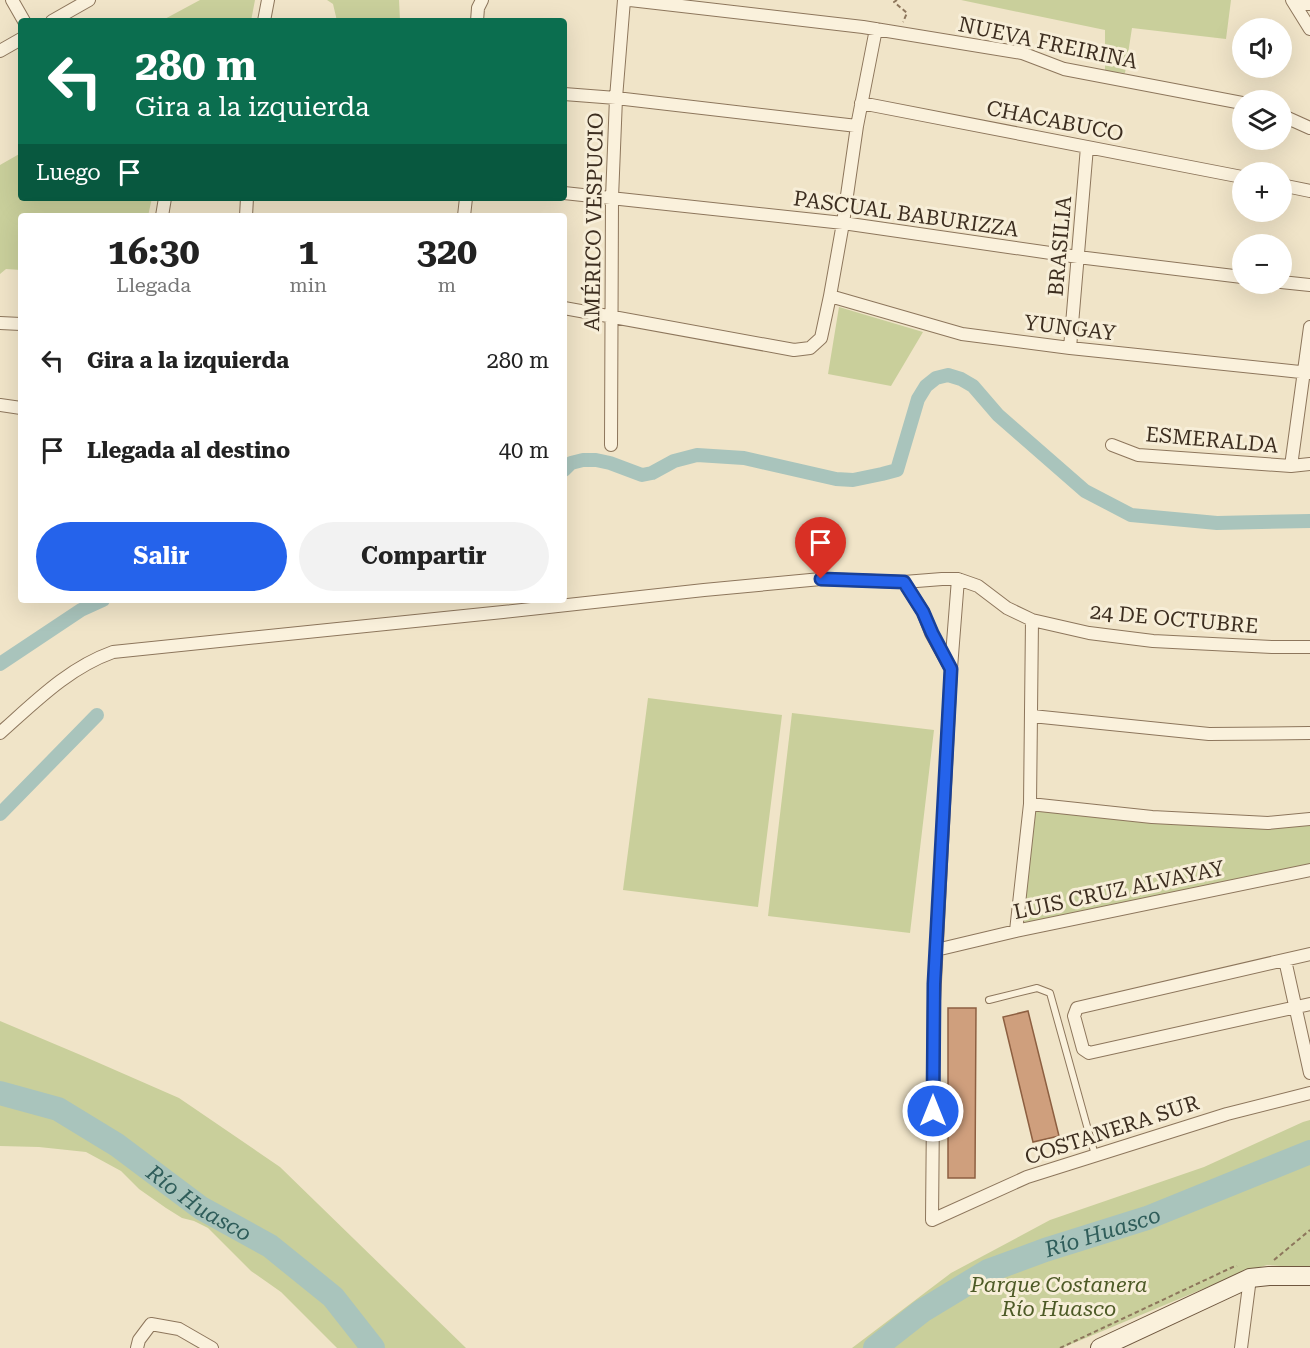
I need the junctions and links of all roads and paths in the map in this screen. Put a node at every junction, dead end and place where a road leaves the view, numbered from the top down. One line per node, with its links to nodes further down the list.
1 (12, 0): 10 (street)
2 (89, 0): 11 (street)
3 (482, 0): 13 (street)
4 (624, 0): 20 (street, AMÉRICO VESPUCIO)
5 (630, 0): 14 (street, NUEVA FREIRINA)
6 (897, 0): 16 (path)
7 (269, 2): 12 (street)
8 (1293, 2): 9 (street); 15 (street)
9 (1310, 4)
10 (22, 18)
11 (57, 18)
12 (265, 18)
13 (477, 18)
14 (876, 29): 16 (street, NUEVA FREIRINA); 22 (street)
15 (1310, 29)
16 (899, 33): 21 (street, NUEVA FREIRINA)
17 (18, 41): 18 (street)
18 (0, 51)
19 (567, 94): 20 (street)
20 (616, 98): 24 (street); 31 (street, AMÉRICO VESPUCIO)
21 (1232, 101)
22 (861, 103): 24 (street); 26 (street, CHACABUCO)
23 (1292, 120): 25 (street)
24 (857, 126): 32 (street)
25 (1310, 128)
26 (1087, 147): 27 (street, CHACABUCO); 33 (street, BRASILIA)
27 (1232, 175)
28 (1292, 187): 29 (street)
29 (1310, 190)
30 (567, 193): 31 (street, PASCUAL BABURIZZA)
31 (612, 198): 32 (street, PASCUAL BABURIZZA); 39 (street, AMÉRICO VESPUCIO)
32 (843, 223): 33 (street, PASCUAL BABURIZZA); 37 (street)
33 (1078, 257): 34 (street, PASCUAL BABURIZZA); 43 (street, BRASILIA)
34 (1232, 276)
35 (1292, 283): 36 (street)
36 (1310, 285)
37 (830, 296): 39 (street); 43 (street, YUNGAY)
38 (567, 309): 39 (street)
39 (612, 318): 47 (street, AMÉRICO VESPUCIO)
40 (0, 323): 41 (street)
41 (18, 324)
42 (1310, 327): 44 (street)
43 (1070, 348): 44 (street, YUNGAY)
44 (1307, 373): 50 (street)
45 (0, 405): 46 (street)
46 (18, 408)
47 (611, 445)
48 (1112, 446): 50 (street, ESMERALDA)
49 (1310, 464): 50 (street, ESMERALDA)
50 (1291, 466)
51 (958, 579): 52 (street, 24 DE OCTUBRE); 53 (street, 24 DE OCTUBRE); 55 (street)
52 (904, 582): 55 (street); 57 (street, 24 DE OCTUBRE)
53 (1032, 620): 54 (street, 24 DE OCTUBRE); 56 (street)
54 (1310, 647)
55 (951, 669): 63 (street)
56 (1032, 716): 58 (street); 59 (street)
57 (0, 733)
58 (1310, 734)
59 (1030, 804): 60 (street); 62 (street)
60 (1310, 819)
61 (1310, 870): 62 (street, LUIS CRUZ ALVAYAY)
62 (1016, 931): 63 (street, LUIS CRUZ ALVAYAY)
63 (936, 950): 71 (street, COSTANERA SUR)
64 (1310, 954): 65 (street)
65 (1285, 960): 68 (street); 68 (street)
66 (989, 1000): 71 (lane)
67 (1310, 1004): 68 (street)
68 (1296, 1008): 69 (street)
69 (1310, 1073)
70 (1310, 1093): 71 (street, COSTANERA SUR)
71 (1095, 1155)
72 (1310, 1276): 73 (main road)
73 (1250, 1278): 76 (main road); 77 (street)
74 (137, 1348): 75 (street)
75 (212, 1348)
76 (1103, 1348)
77 (1241, 1348)

